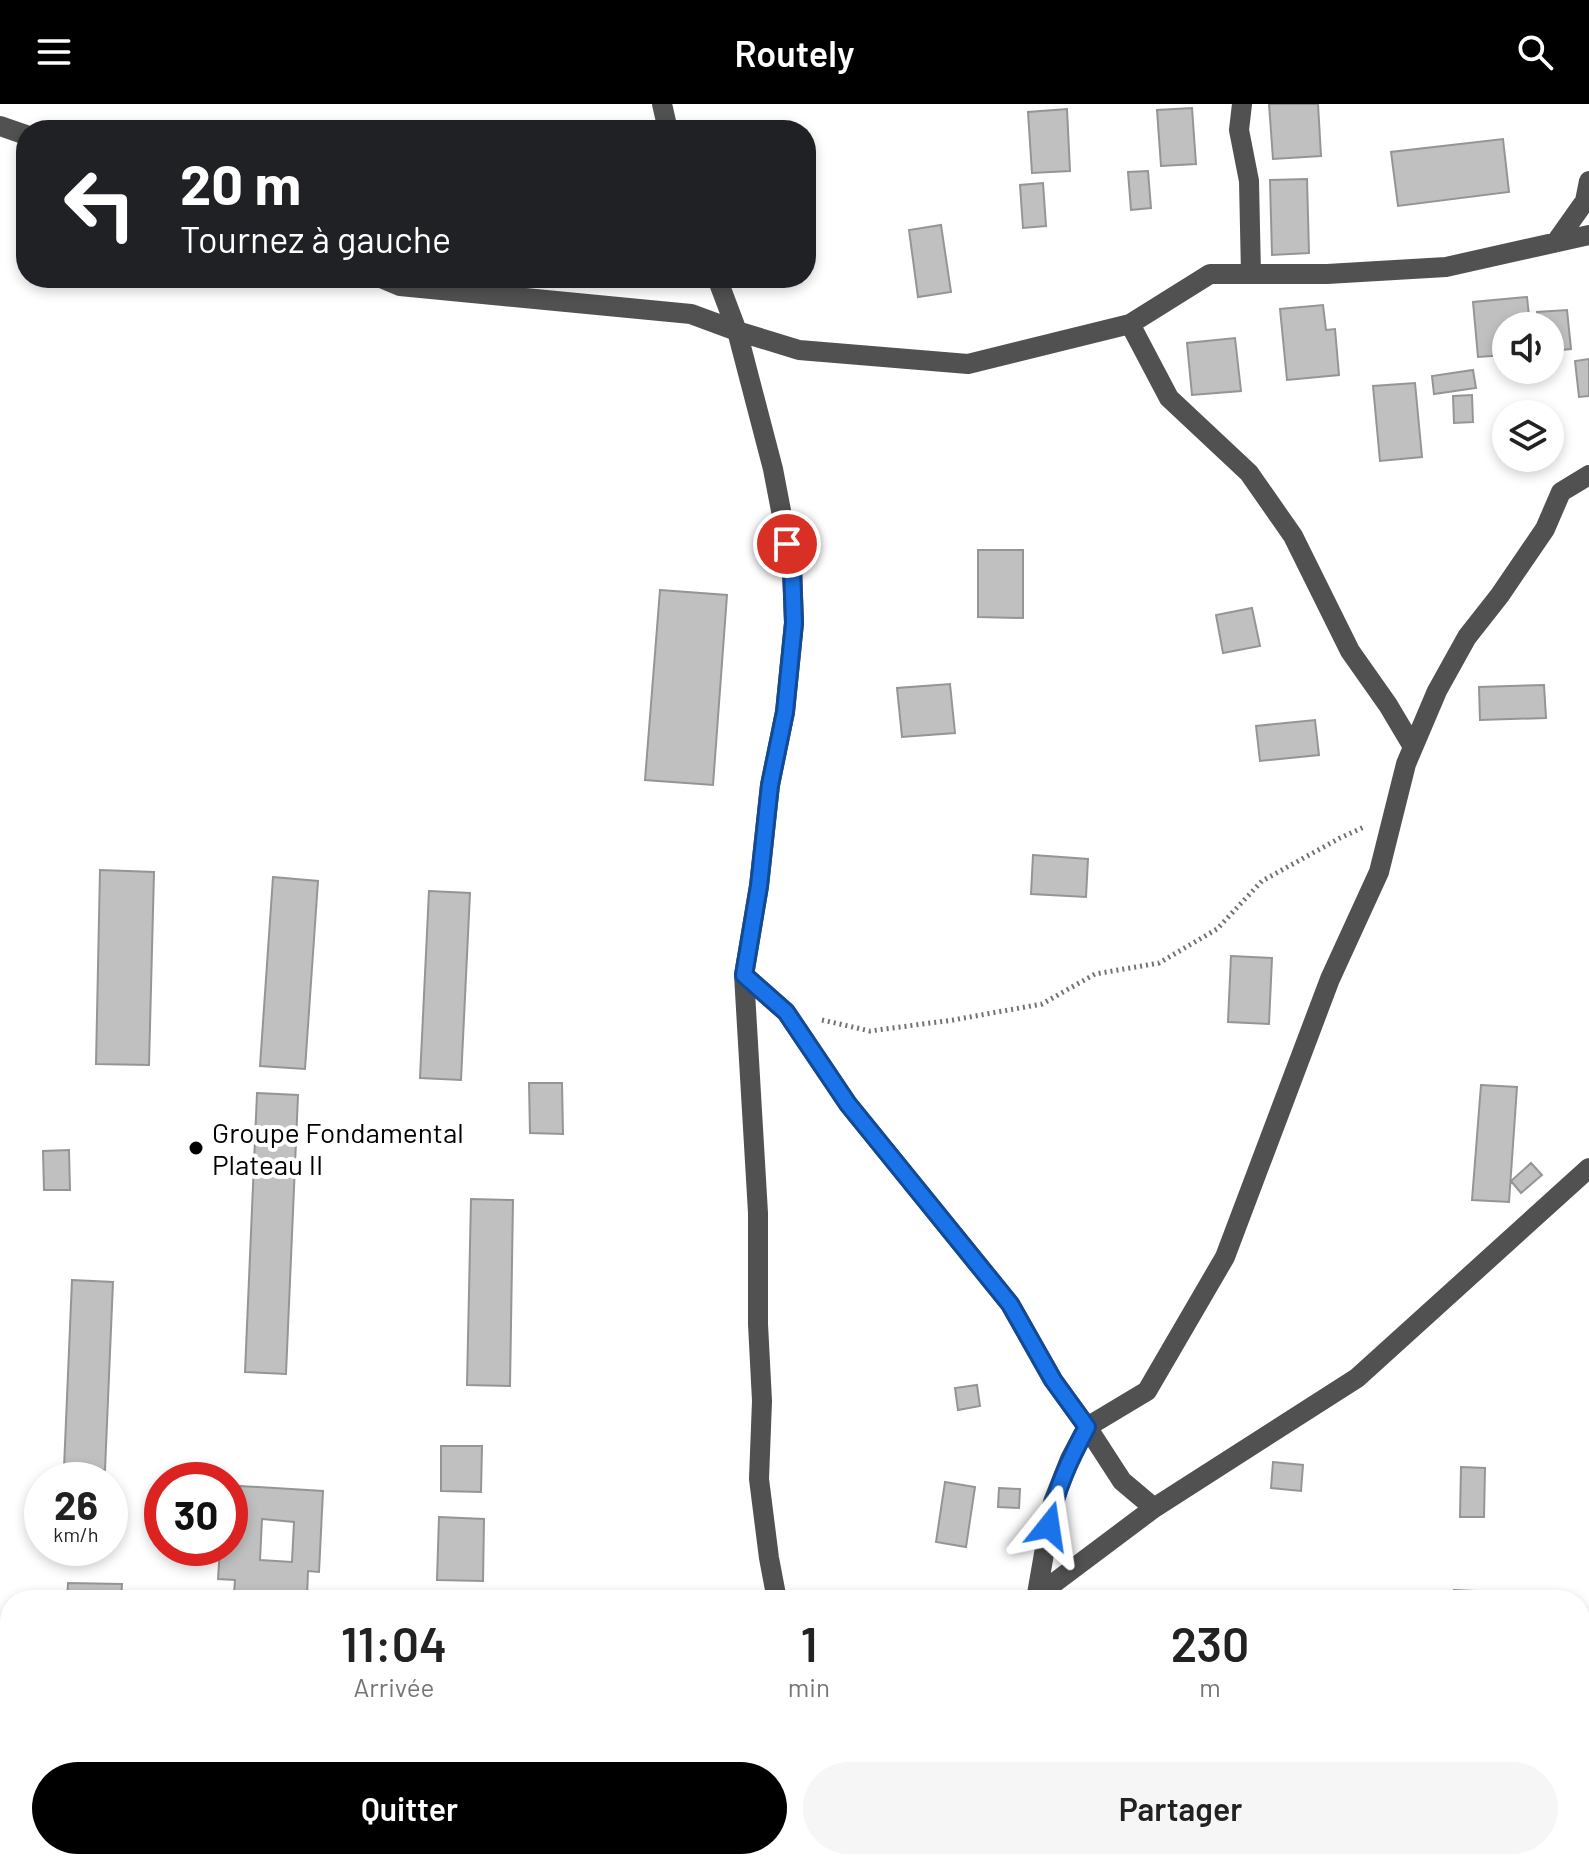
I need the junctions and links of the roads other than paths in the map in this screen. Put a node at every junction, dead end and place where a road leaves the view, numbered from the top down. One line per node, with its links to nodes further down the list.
1 (1242, 104): 5 (street)
2 (1589, 181): 4 (street)
3 (1589, 235): 4 (street)
4 (1556, 242): 5 (street)
5 (1251, 274): 8 (street)
6 (421, 288): 9 (street)
7 (721, 288): 9 (street)
8 (1130, 324): 9 (street); 11 (street)
9 (737, 331): 12 (street)
10 (1589, 475): 11 (street)
11 (1413, 747): 14 (street)
12 (744, 975): 14 (street); 16 (street)
13 (1589, 1168): 15 (street)
14 (1087, 1427): 15 (street); 17 (street)
15 (1154, 1508): 18 (street)
16 (775, 1590)
17 (1035, 1590)
18 (1043, 1590)

